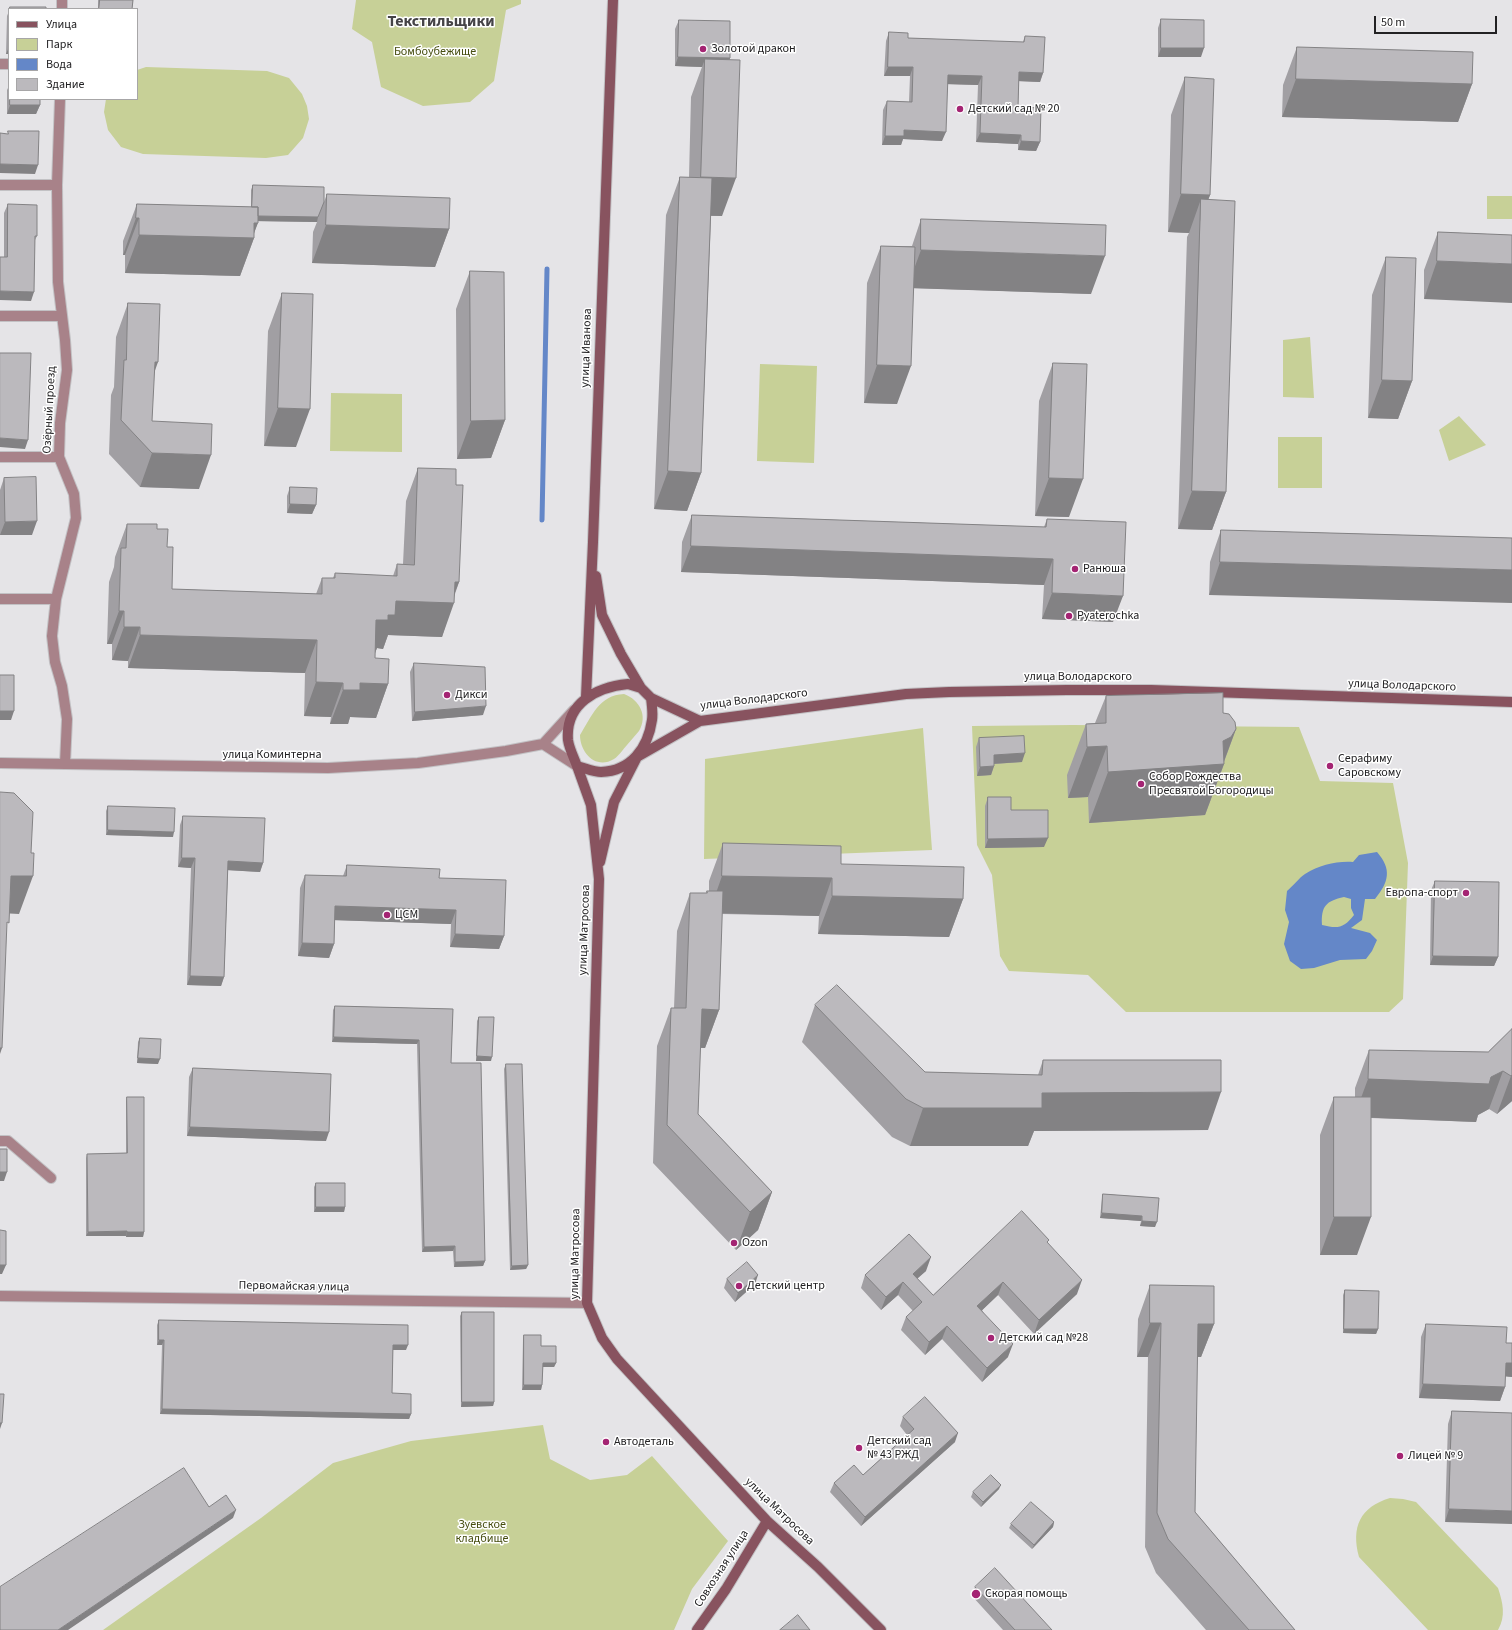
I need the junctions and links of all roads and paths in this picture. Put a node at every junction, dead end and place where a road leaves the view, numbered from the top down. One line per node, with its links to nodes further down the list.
1 (612, 0): 9 (street, улица Иванова)
2 (60, 100): 4 (street, Озёрный проезд)
3 (0, 185): 4 (street)
4 (57, 185): 6 (street, Озёрный проезд)
5 (0, 316): 6 (street)
6 (62, 316): 8 (street, Озёрный проезд)
7 (0, 457): 8 (street)
8 (59, 457): 11 (street, Озёрный проезд)
9 (593, 556): 12 (street); 13 (street, улица Иванова)
10 (0, 599): 11 (street)
11 (56, 599): 21 (street, Озёрный проезд)
12 (641, 688): 13 (street); 14 (street)
13 (586, 697): 16 (street)
14 (651, 698): 17 (street, улица Володарского); 19 (street)
15 (1512, 702): 17 (street, улица Володарского)
16 (576, 709): 18 (street); 22 (street)
17 (700, 722): 19 (street)
18 (542, 744): 21 (street, улица Коминтерна); 22 (street)
19 (637, 757): 22 (street); 23 (street)
20 (0, 763): 21 (street, улица Коминтерна)
21 (65, 764)
22 (577, 766): 23 (street, улица Матросова)
23 (598, 871): 27 (street, улица Матросова)
24 (0, 1141): 25 (street)
25 (51, 1178)
26 (0, 1296): 27 (street, Первомайская улица)
27 (587, 1303): 28 (street, улица Матросова)
28 (767, 1521): 29 (street, Совхозная улица); 30 (street, улица Матросова)
29 (697, 1630)
30 (881, 1630)

